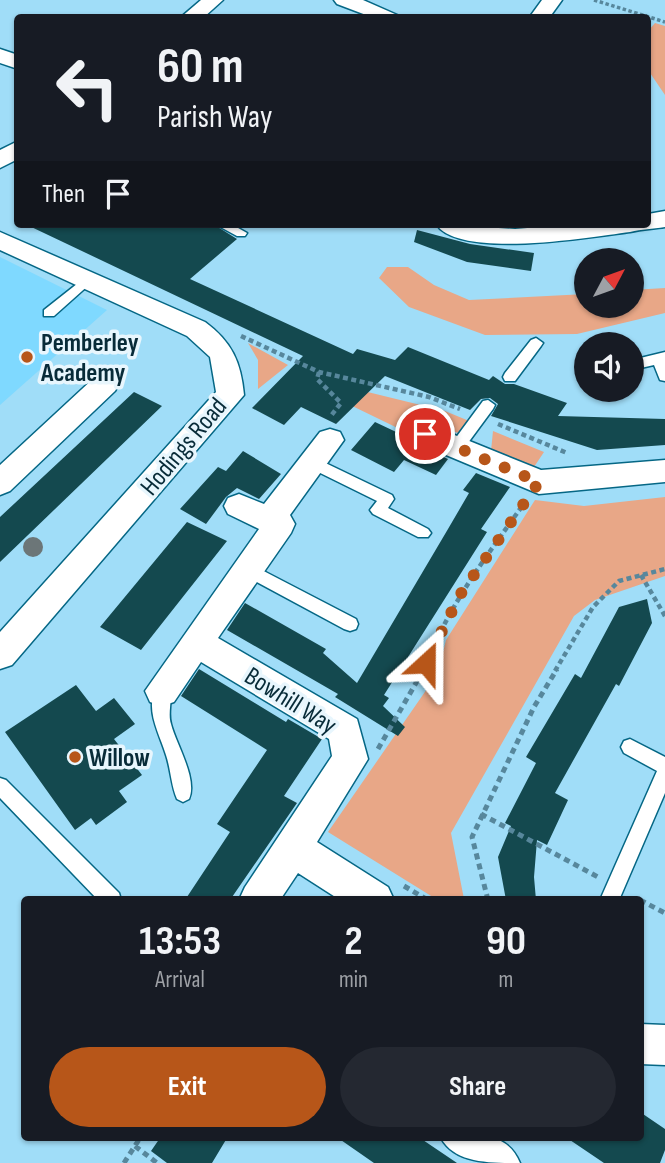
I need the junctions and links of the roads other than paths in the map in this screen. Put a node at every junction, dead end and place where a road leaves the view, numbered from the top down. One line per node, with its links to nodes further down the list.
1 (213, 0): 3 (street)
2 (344, 0): 4 (street)
3 (195, 14)
4 (383, 14)
5 (230, 228): 8 (lane)
6 (458, 228): 7 (street)
7 (600, 228)
8 (241, 233)
9 (0, 240): 10 (street)
10 (87, 280): 11 (lane); 30 (street, Hodings Road)
11 (48, 313)
12 (536, 343): 16 (lane)
13 (662, 358): 14 (lane); 15 (lane)
14 (644, 362)
15 (665, 376)
16 (510, 377)
17 (105, 384): 23 (street)
18 (484, 411): 20 (lane)
19 (425, 434): 20 (street)
20 (457, 447): 22 (street)
21 (322, 452): 25 (street); 26 (lane)
22 (665, 471)
23 (0, 483)
24 (239, 506): 25 (street)
25 (269, 520): 27 (street)
26 (423, 533)
27 (248, 569): 28 (lane); 29 (street)
28 (350, 624)
29 (196, 642): 31 (street); 37 (street, Bowhill Way)
30 (0, 655)
31 (162, 691): 36 (lane)
32 (630, 747): 33 (lane)
33 (665, 766)
34 (665, 772): 38 (lane)
35 (0, 786): 39 (lane)
36 (183, 793)
37 (292, 848): 40 (street, Bowhill Way); 41 (street)
38 (612, 893)
39 (108, 896)
40 (261, 896)
41 (369, 896)
42 (644, 1044): 43 (street)
43 (665, 1045)
44 (466, 1141): 45 (street)
45 (498, 1163)

